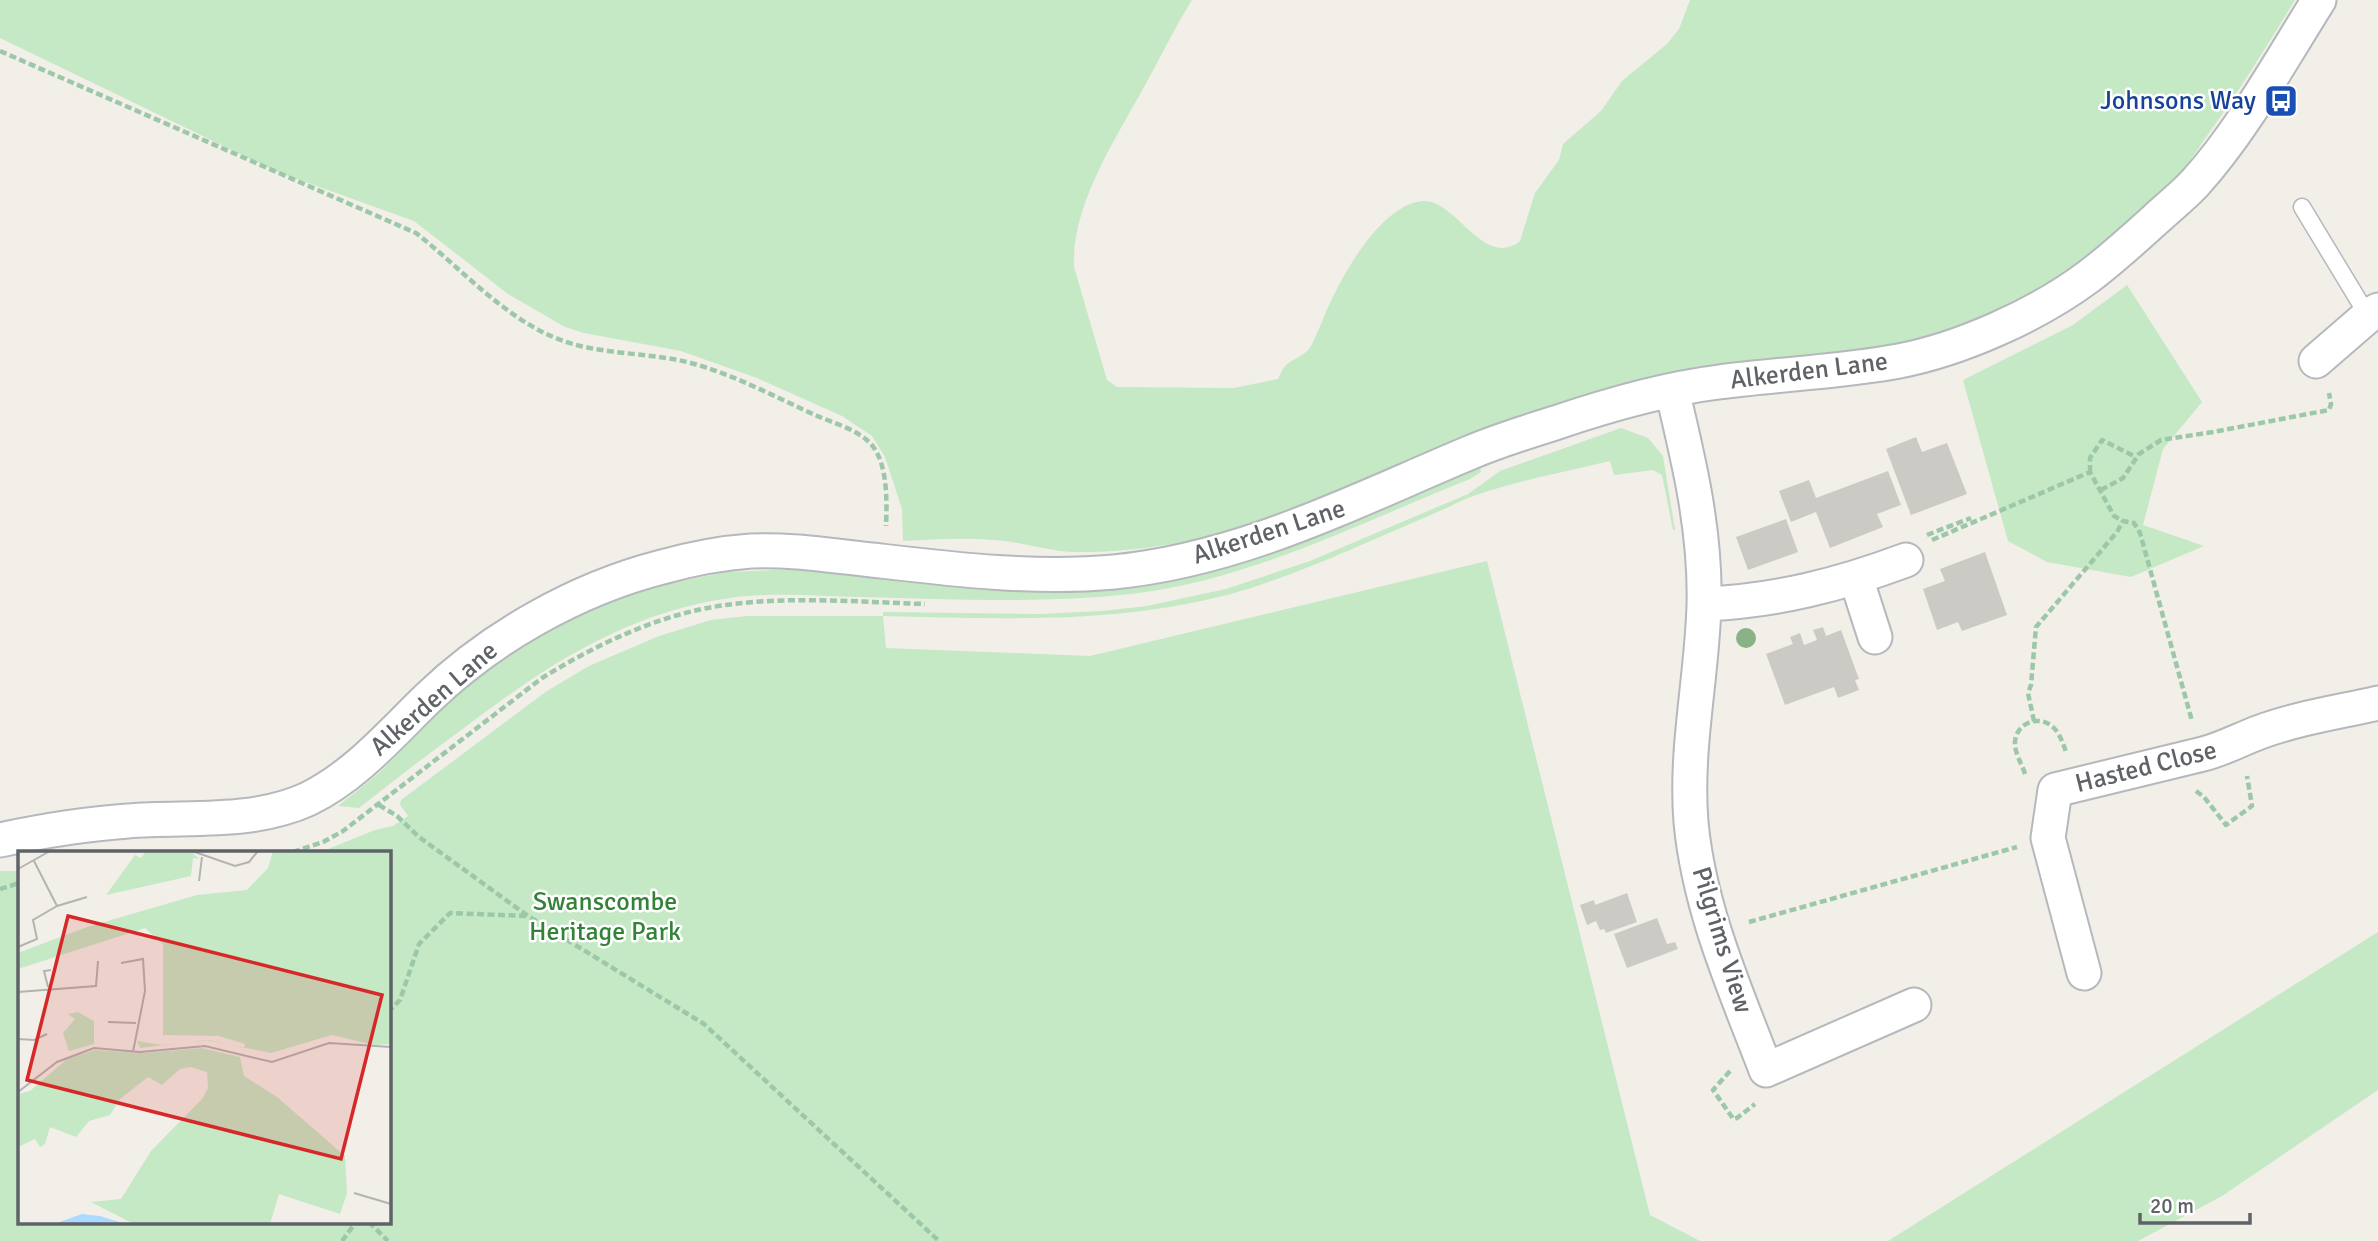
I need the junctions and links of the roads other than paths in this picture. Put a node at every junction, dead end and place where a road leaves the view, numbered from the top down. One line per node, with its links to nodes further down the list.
1 (2319, 0): 5 (street, Alkerden Lane)
2 (2302, 206): 3 (lane)
3 (2373, 313): 4 (street)
4 (2322, 376)
5 (1672, 390): 8 (street, Pilgrims View); 11 (street, Alkerden Lane)
6 (1908, 555): 7 (street)
7 (1856, 578): 8 (street); 9 (street)
8 (1704, 604): 13 (street, Pilgrims View)
9 (1875, 637)
10 (2378, 703): 12 (street, Hasted Close)
11 (0, 840)
12 (2084, 973)
13 (1914, 1005)

